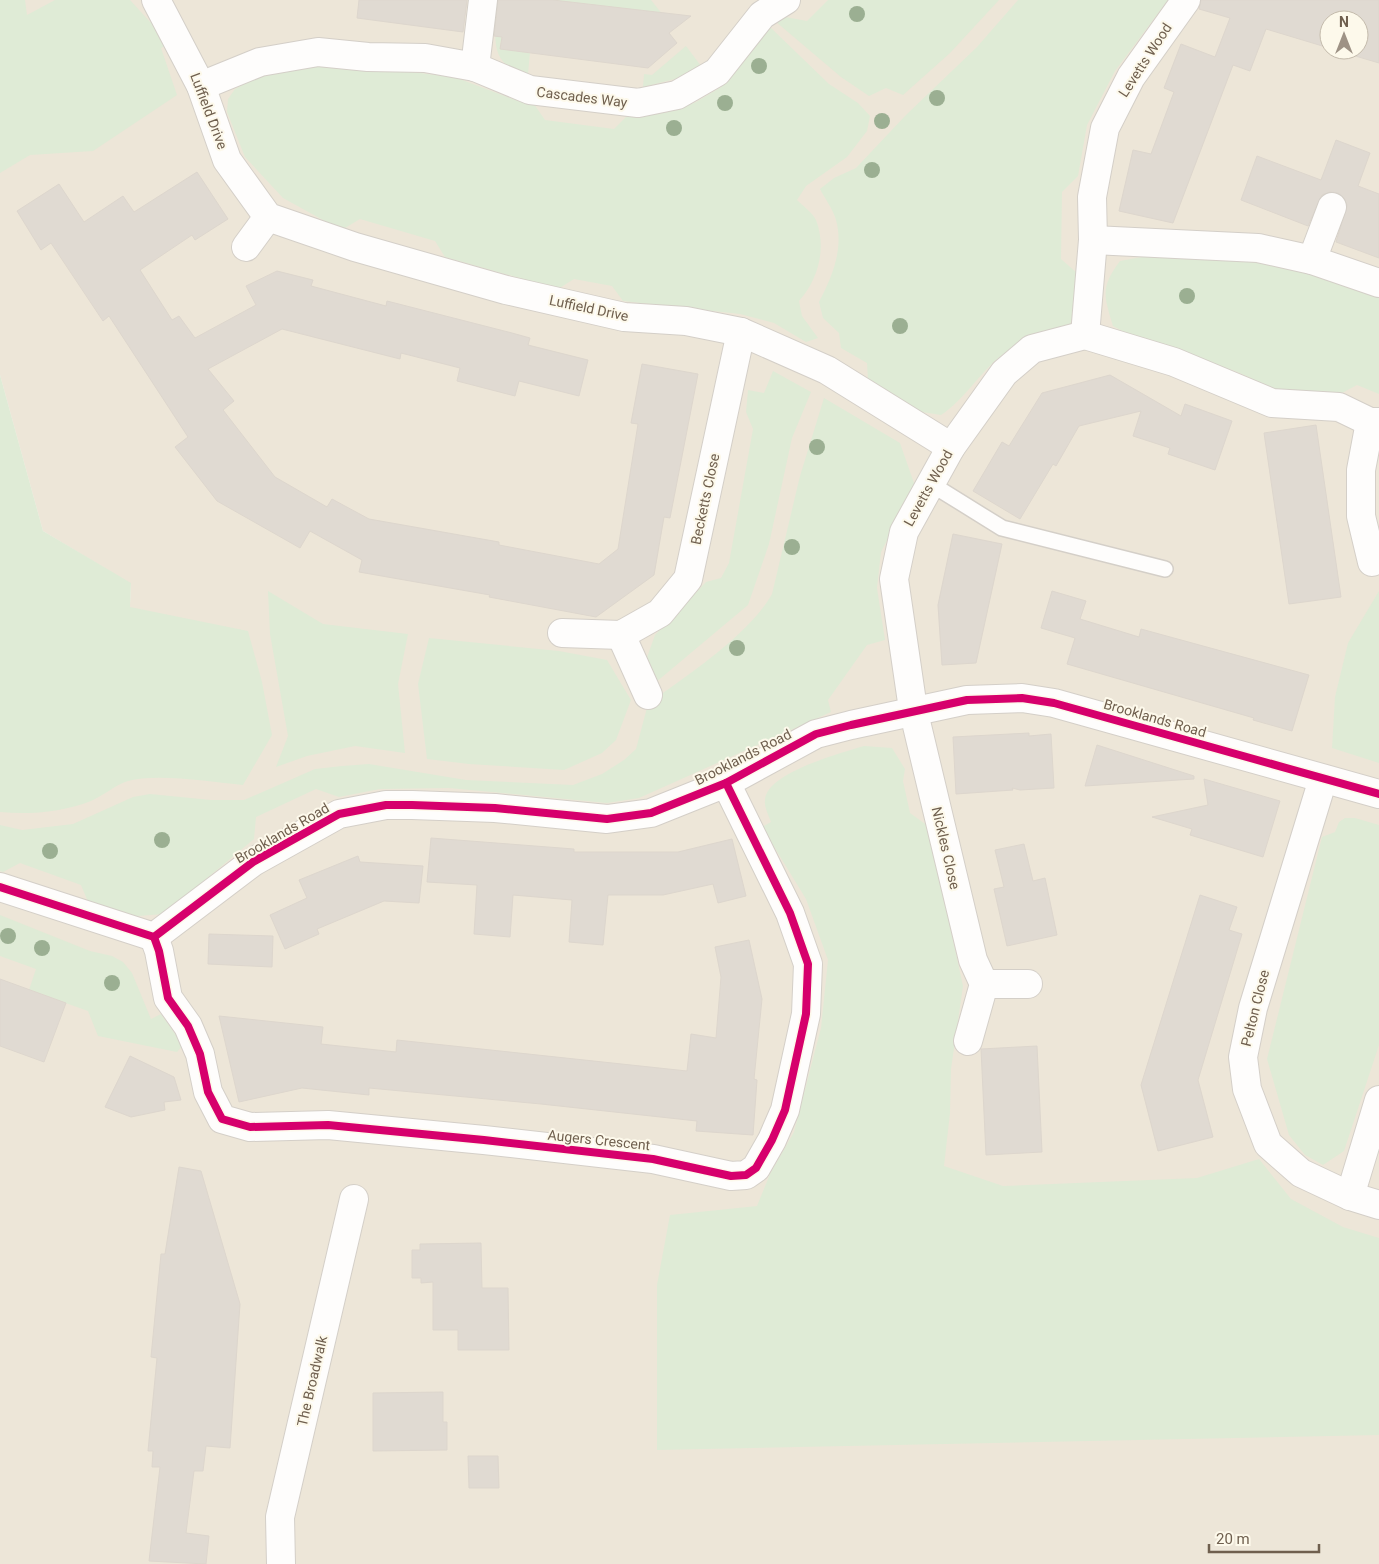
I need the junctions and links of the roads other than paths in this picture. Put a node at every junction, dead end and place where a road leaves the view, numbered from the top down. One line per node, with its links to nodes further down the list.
1 (156, 0): 6 (street, Luffield Drive)
2 (483, 0): 5 (street)
3 (786, 0): 5 (street, Cascades Way)
4 (1186, 0): 9 (street, Levetts Wood)
5 (475, 67): 6 (street, Cascades Way)
6 (201, 86): 8 (street, Luffield Drive)
7 (1332, 207): 11 (street)
8 (268, 217): 10 (street); 13 (street, Luffield Drive)
9 (1093, 240): 11 (street); 14 (street, Levetts Wood)
10 (246, 247)
11 (1312, 260): 12 (street)
12 (1379, 283)
13 (740, 332): 16 (street, Luffield Drive); 21 (street, Becketts Close)
14 (1085, 335): 15 (street); 16 (street, Levetts Wood)
15 (1374, 422): 18 (street)
16 (951, 446): 17 (street, Levetts Wood)
17 (931, 484): 19 (lane); 23 (street, Levetts Wood)
18 (1372, 562)
19 (1165, 569)
20 (562, 633): 21 (street)
21 (620, 635): 22 (street)
22 (648, 695)
23 (914, 709): 24 (street, Brooklands Road); 25 (street, Brooklands Road); 29 (street, Nickles Close)
24 (1323, 779): 26 (street, Brooklands Road); 33 (street, Pelton Close)
25 (726, 783): 28 (street, Brooklands Road); 28 (street, Augers Crescent)
26 (1379, 794)
27 (0, 887): 28 (street)
28 (154, 937)
29 (984, 984): 30 (street); 31 (street)
30 (1028, 984)
31 (968, 1041)
32 (1379, 1100): 33 (street)
33 (1350, 1196): 35 (street, Pelton Close)
34 (354, 1199): 36 (street, The Broadwalk)
35 (1379, 1205)
36 (281, 1564)

